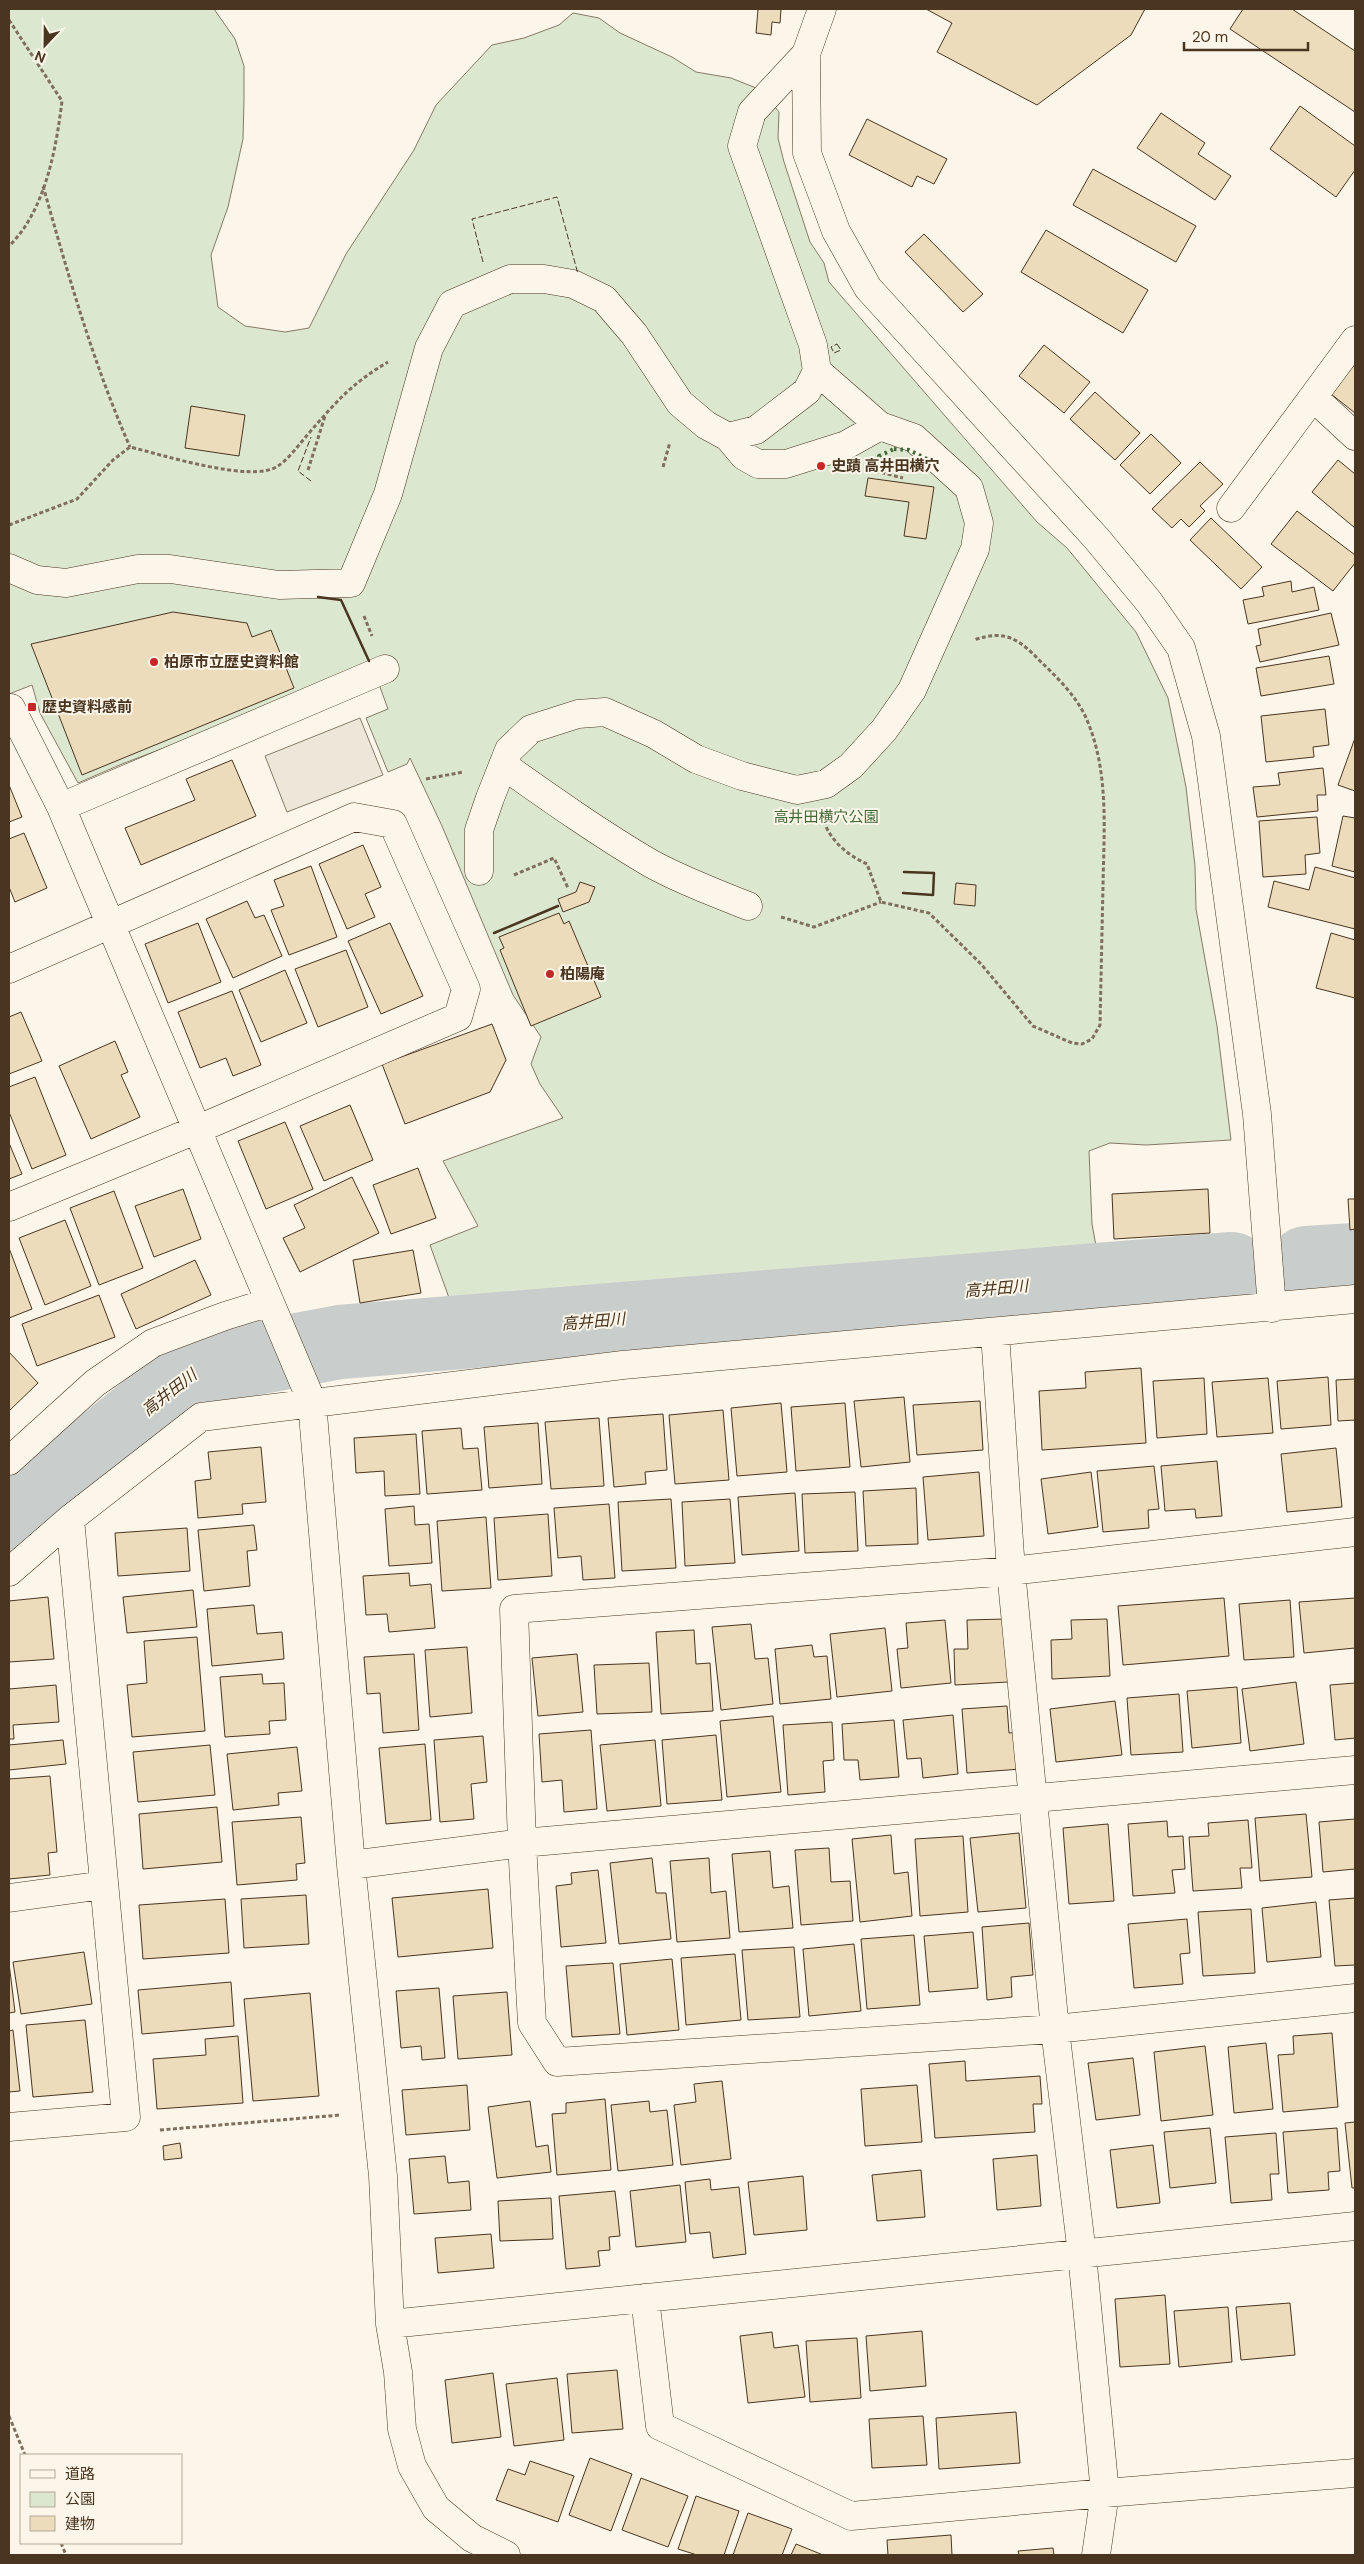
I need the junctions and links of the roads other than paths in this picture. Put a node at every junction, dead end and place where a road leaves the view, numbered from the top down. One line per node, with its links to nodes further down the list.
1 (822, 9): 2 (street)
2 (806, 54): 4 (street); 23 (street)
3 (1355, 340): 5 (street)
4 (817, 371): 6 (street); 8 (street)
5 (1313, 397): 7 (street); 9 (street)
6 (880, 426): 8 (street); 13 (street)
7 (1355, 436)
8 (728, 437): 10 (street)
9 (1231, 508)
10 (9, 568)
11 (385, 669): 14 (street)
12 (9, 709): 14 (street)
13 (503, 765): 15 (street); 16 (street)
14 (61, 807): 17 (street)
15 (479, 871)
16 (748, 906)
17 (109, 923): 18 (street); 19 (street); 19 (street)
18 (9, 968)
19 (196, 1130): 20 (street); 22 (street)
20 (9, 1207)
21 (1355, 1299): 23 (street)
22 (270, 1302): 25 (street); 26 (street)
23 (1272, 1308): 24 (street)
24 (995, 1333): 25 (street); 29 (street)
25 (312, 1402): 27 (street); 34 (street)
26 (9, 1461)
27 (70, 1519): 30 (street); 35 (street)
28 (1355, 1532): 29 (street)
29 (1011, 1571): 32 (street); 33 (street)
30 (9, 1572)
31 (1355, 1770): 32 (street)
32 (1033, 1798): 33 (street); 38 (street)
33 (522, 1843): 34 (street); 38 (street)
34 (351, 1865): 43 (street)
35 (104, 1885): 36 (street); 39 (street)
36 (9, 1898)
37 (1355, 1998): 38 (street)
38 (1055, 2029): 41 (street)
39 (9, 2127)
40 (1355, 2226): 41 (street)
41 (1082, 2254): 42 (street); 45 (street)
42 (645, 2298): 43 (street); 45 (street)
43 (390, 2324): 46 (street)
44 (1355, 2473): 45 (street)
45 (1104, 2493): 47 (street)
46 (506, 2555)
47 (1096, 2555)

